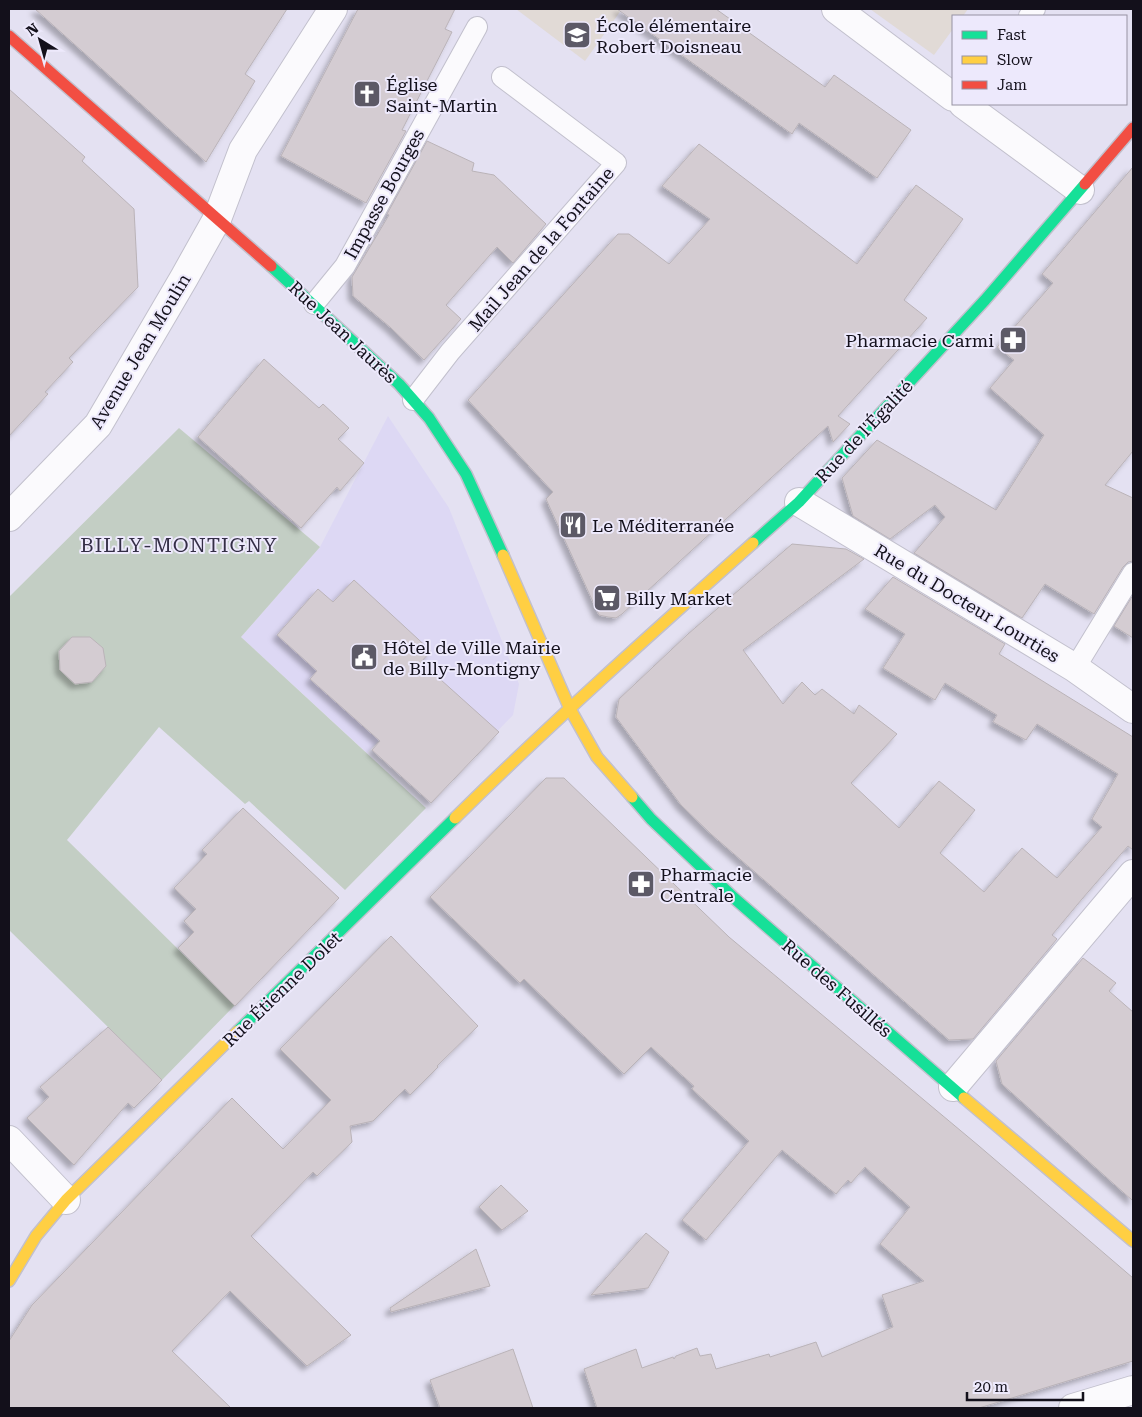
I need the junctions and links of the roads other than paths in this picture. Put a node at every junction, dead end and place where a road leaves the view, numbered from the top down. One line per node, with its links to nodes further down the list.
1 (333, 9): 10 (street, Avenue Jean Moulin)
2 (836, 9): 6 (street)
3 (477, 27): 11 (lane, Impasse Bourges)
4 (9, 36): 10 (street, Rue Jean Jaurès)
5 (502, 77): 12 (lane, Mail Jean de la Fontaine)
6 (952, 95)
7 (966, 105): 9 (street)
8 (1133, 128): 9 (street, Rue de l'Égalité)
9 (1080, 190): 13 (street, Rue de l'Égalité)
10 (217, 219): 11 (street, Rue Jean Jaurès); 14 (street, Avenue Jean Moulin)
11 (314, 304): 12 (street, Rue Jean Jaurès)
12 (413, 400): 17 (street, Rue Jean Jaurès)
13 (799, 502): 16 (street, Rue du Docteur Lourties); 17 (street, Rue de l'Égalité)
14 (9, 517)
15 (1133, 573): 16 (lane)
16 (1075, 668): 18 (street, Rue du Docteur Lourties)
17 (570, 709): 20 (street, Rue des Fusillés); 22 (street, Rue Étienne Dolet)
18 (1133, 709)
19 (1133, 874): 20 (street)
20 (953, 1088): 23 (street, Rue des Fusillés)
21 (9, 1140): 22 (street)
22 (66, 1200): 24 (street, Rue Étienne Dolet)
23 (1133, 1241)
24 (9, 1281)
25 (1133, 1390): 26 (street)
26 (1073, 1408)

